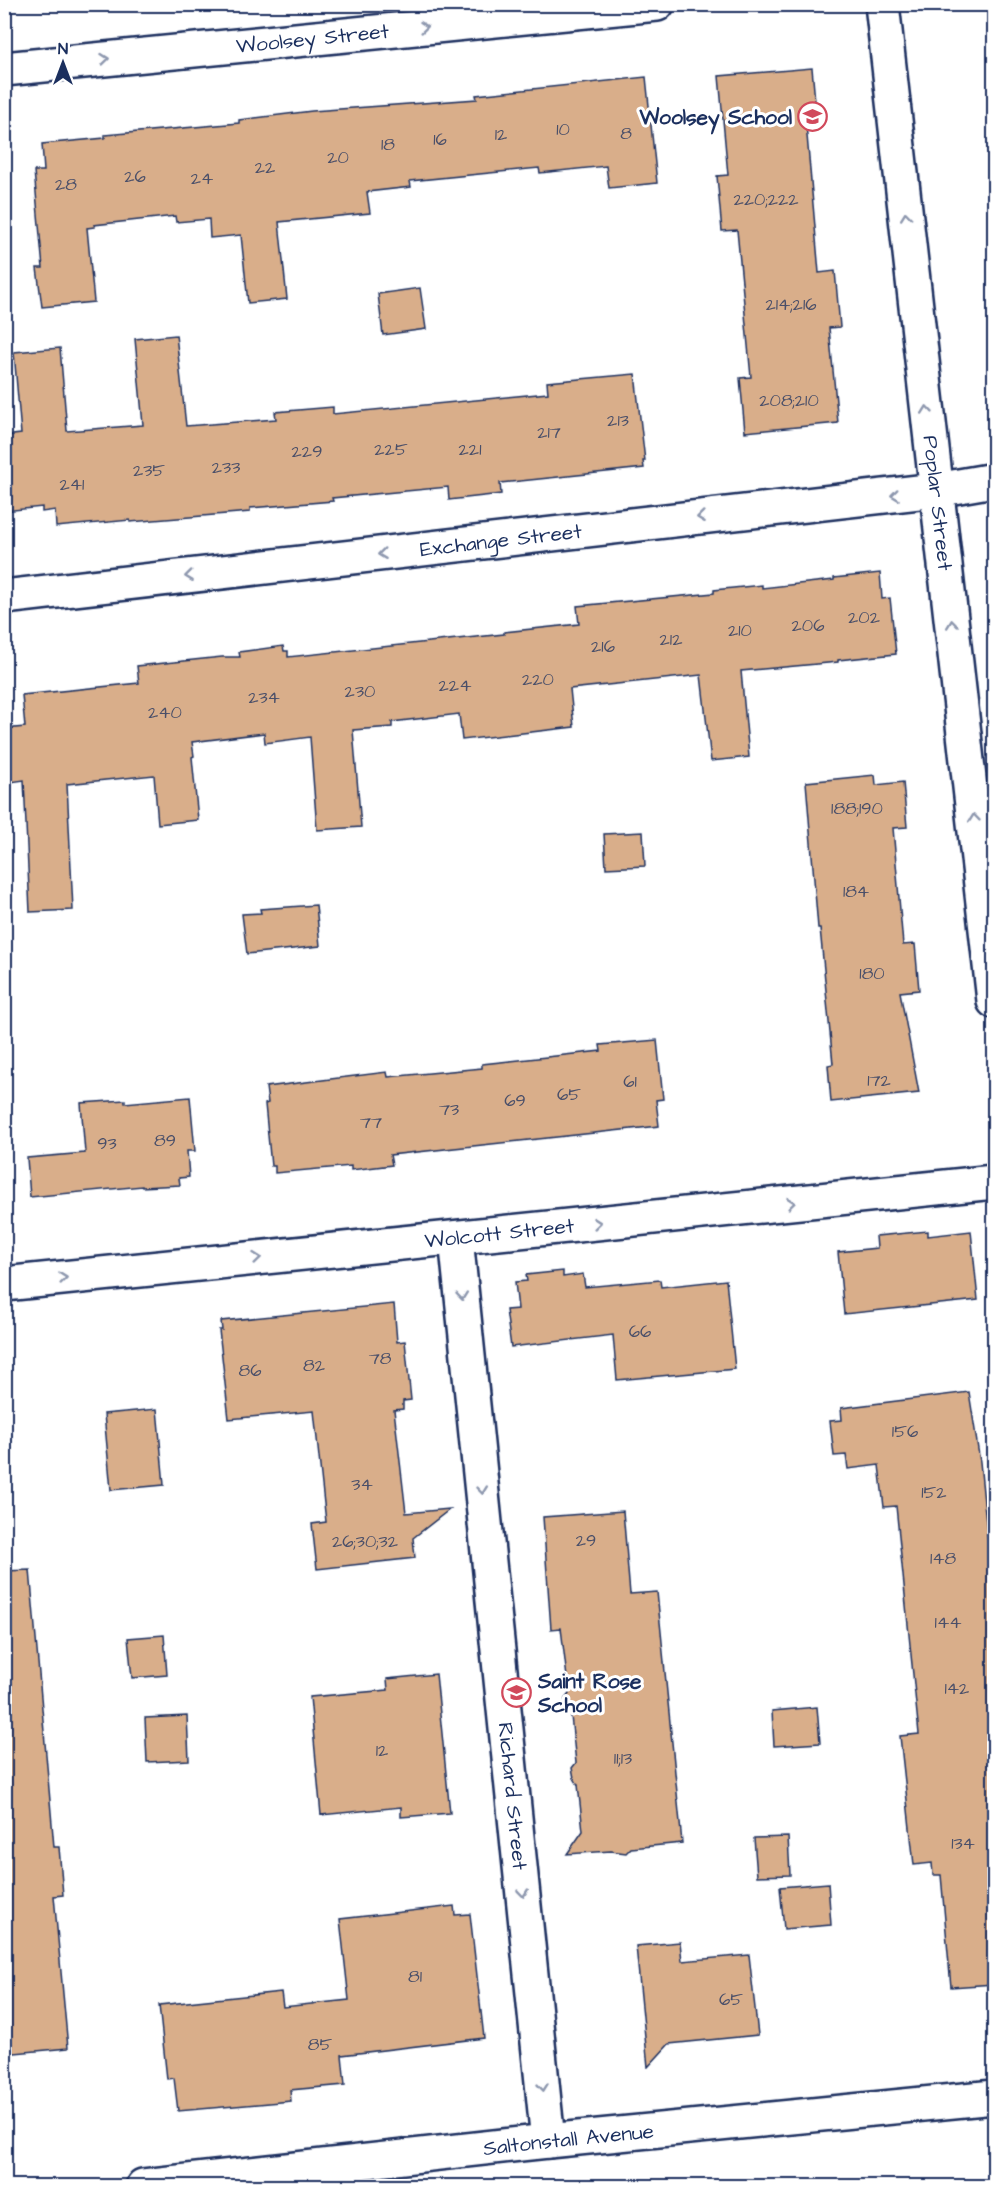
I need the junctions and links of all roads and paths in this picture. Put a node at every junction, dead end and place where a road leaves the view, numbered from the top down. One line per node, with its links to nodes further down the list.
1 (657, 4): 3 (street, Woolsey Street, one-way to 1)
2 (882, 4): 5 (street, Poplar Street, one-way to 2)
3 (4, 69)
4 (994, 480): 5 (street, Exchange Street)
5 (936, 490): 6 (street, Exchange Street, one-way to 6); 7 (street, Poplar Street, one-way to 5)
6 (4, 597)
7 (994, 1001)
8 (994, 1182): 9 (street, Wolcott Street, one-way to 8)
9 (456, 1238): 10 (street, Wolcott Street, one-way to 9); 12 (street, Richard Street, one-way to 12)
10 (4, 1284)
11 (994, 2097): 12 (street, Saltonstall Avenue)
12 (548, 2140): 13 (street, Saltonstall Avenue)
13 (143, 2187)

